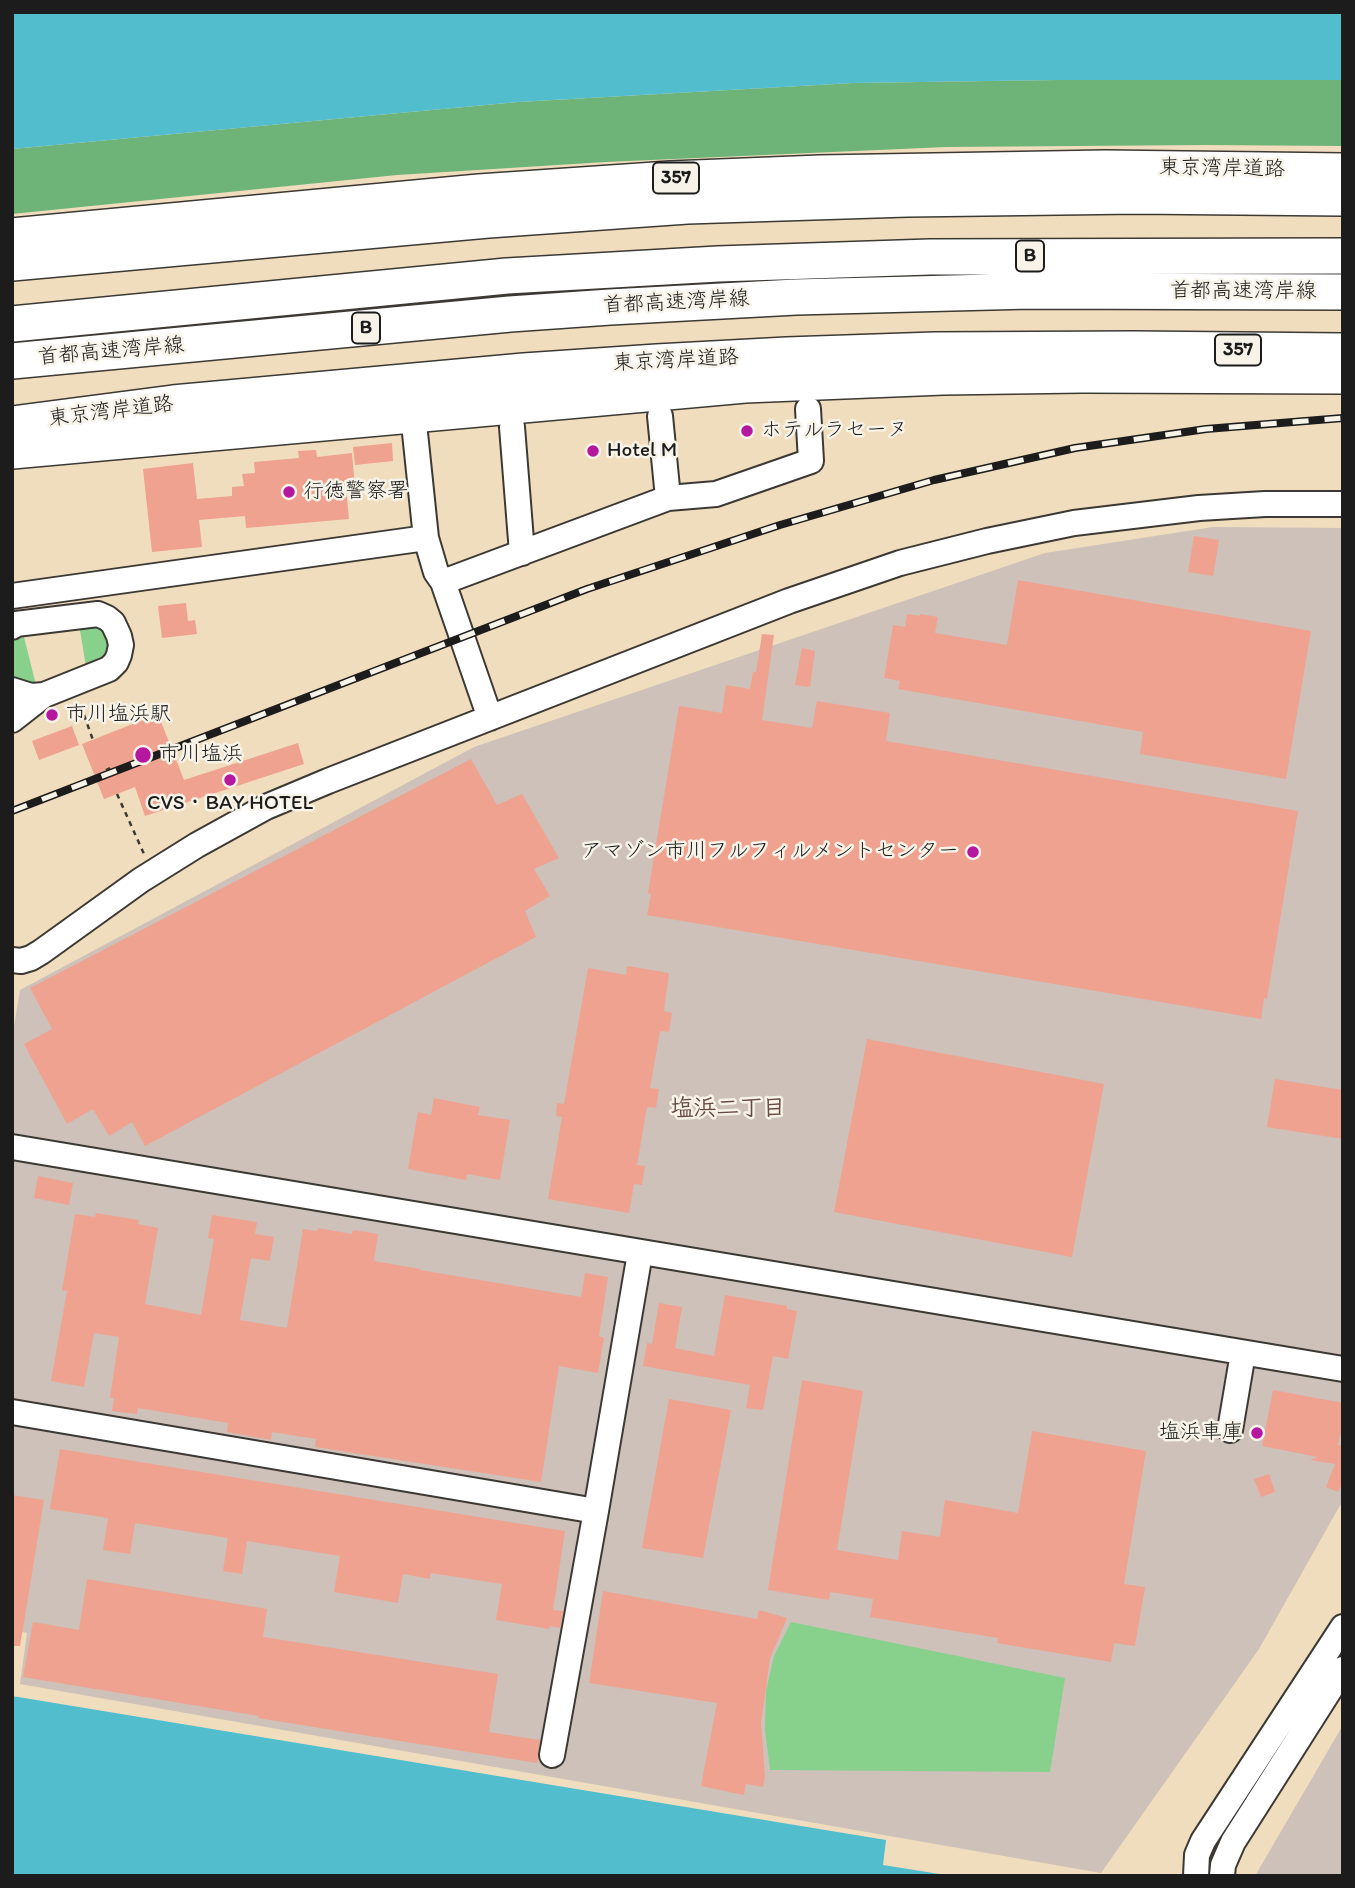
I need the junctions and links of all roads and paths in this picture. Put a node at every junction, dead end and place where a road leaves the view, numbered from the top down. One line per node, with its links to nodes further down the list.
1 (1343, 171): 3 (highway, 東京湾岸道路 / 357)
2 (1343, 198): 5 (highway, 東京湾岸道路 / 357)
3 (12, 236)
4 (1343, 256): 9 (highway, 首都高速湾岸線 / B)
5 (12, 262)
6 (1030, 291): 7 (highway, 首都高速湾岸線 / B); 8 (highway); 11 (highway, 首都高速湾岸線 / B)
7 (1343, 292)
8 (1343, 311)
9 (12, 324)
10 (1343, 351): 16 (highway, 東京湾岸道路 / 357)
11 (12, 361)
12 (1343, 376): 14 (highway, 東京湾岸道路 / 357)
13 (808, 409): 19 (street)
14 (413, 414): 18 (highway, 東京湾岸道路 / 357); 21 (street)
15 (660, 416): 19 (street)
16 (12, 424)
17 (512, 426): 22 (street)
18 (12, 451)
19 (667, 498): 22 (street)
20 (1343, 504): 29 (street)
21 (426, 538): 23 (street); 24 (street)
22 (522, 553): 23 (street)
23 (443, 582): 29 (street)
24 (12, 596)
25 (14, 625): 27 (street)
26 (12, 690): 27 (street)
27 (44, 695): 30 (street)
28 (83, 715): 31 (path)
29 (489, 718): 34 (street)
30 (12, 720)
31 (93, 740)
32 (117, 794): 33 (path)
33 (145, 857)
34 (12, 960)
35 (12, 1147): 36 (street)
36 (640, 1253): 37 (street); 41 (street)
37 (1243, 1353): 38 (street); 40 (street)
38 (1343, 1369)
39 (12, 1412): 41 (street)
40 (1230, 1430)
41 (596, 1511): 44 (street)
42 (1343, 1627): 45 (street)
43 (1343, 1668): 46 (street)
44 (552, 1755)
45 (1230, 1798): 46 (street); 47 (street)
46 (1252, 1812): 48 (street)
47 (1196, 1876)
48 (1222, 1876)

